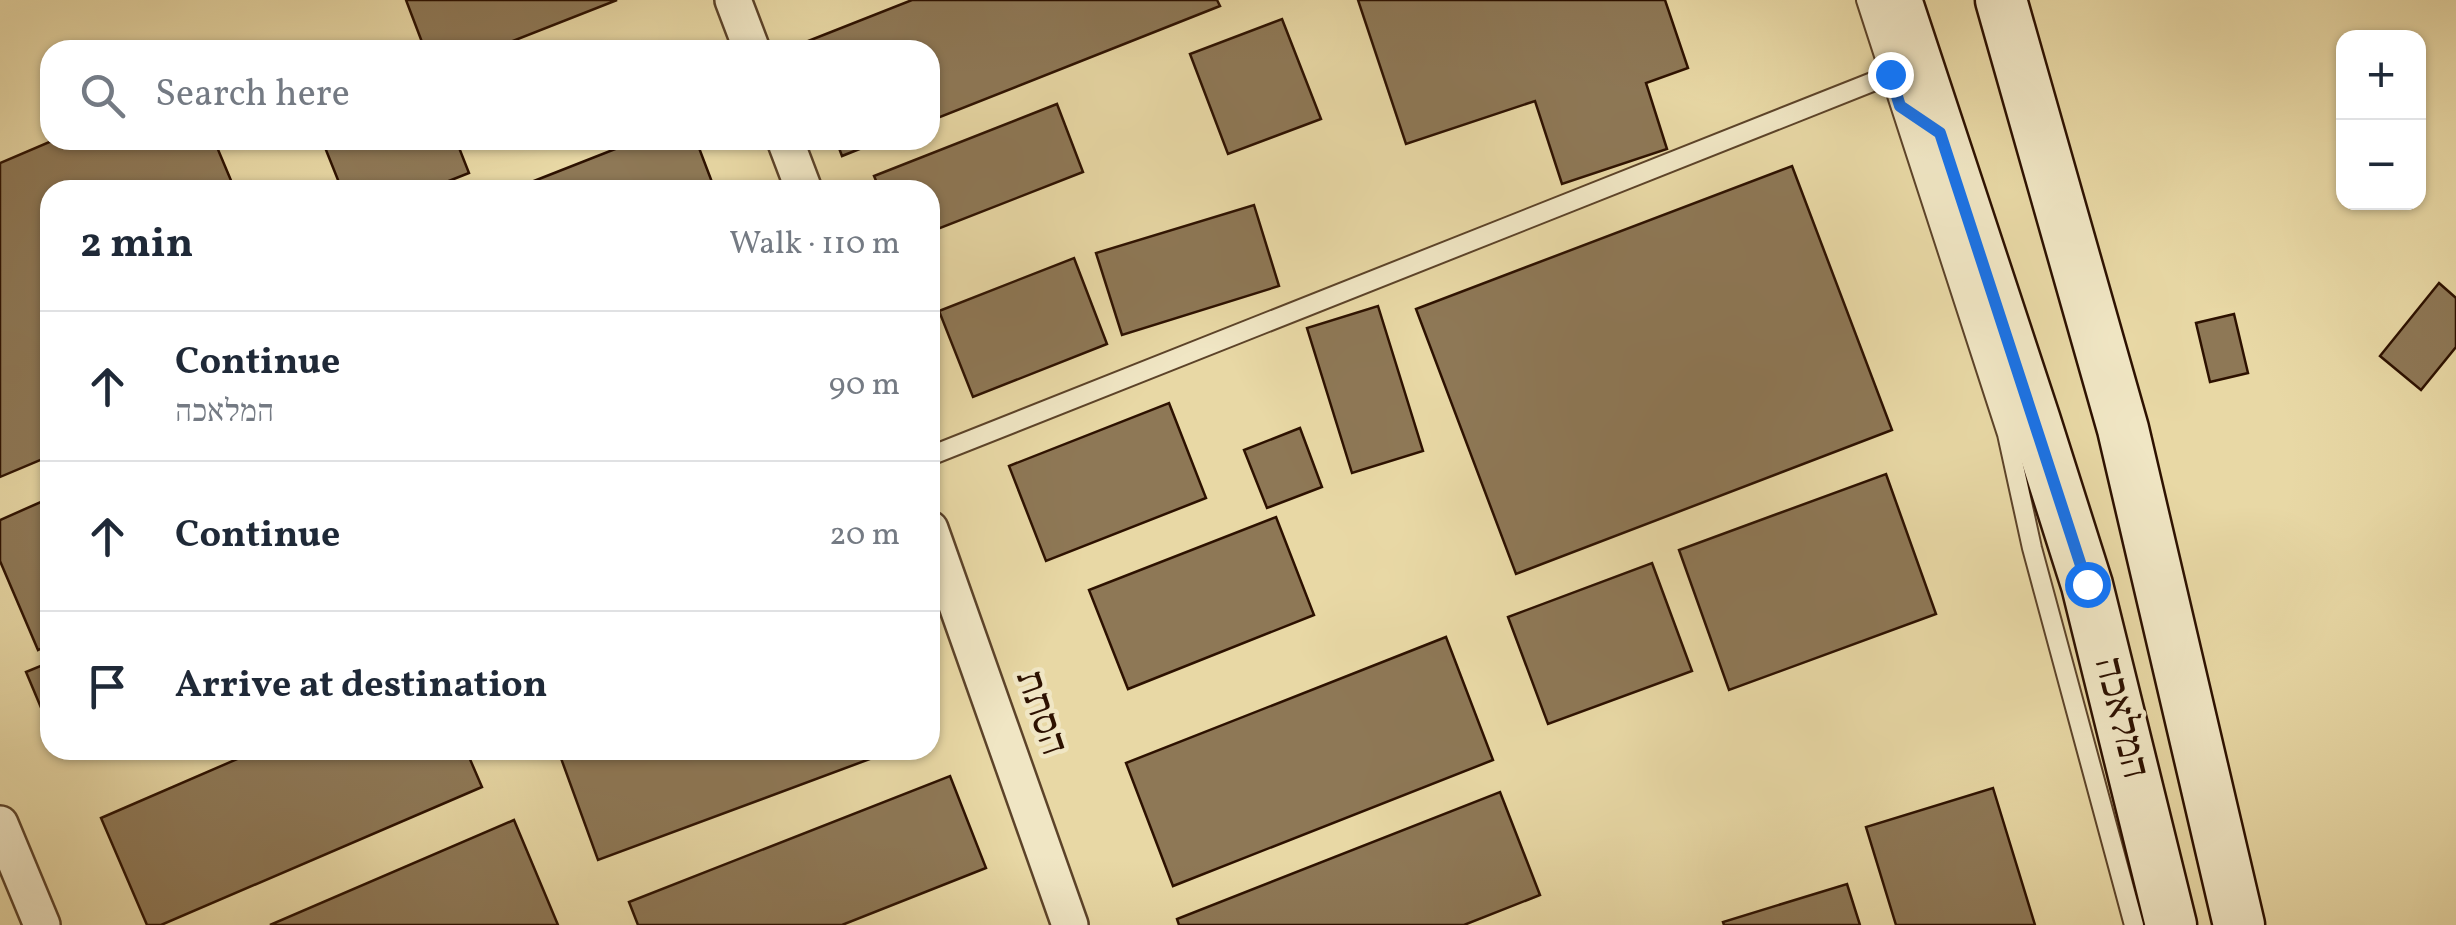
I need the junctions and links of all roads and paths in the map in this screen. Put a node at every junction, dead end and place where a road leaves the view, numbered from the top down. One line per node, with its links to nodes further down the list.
1 (733, 0): 5 (street)
2 (1866, 0): 6 (lane)
3 (1896, 0): 7 (main road, המלאכה)
4 (2001, 0): 19 (main road, המלאכה)
5 (748, 40)
6 (1890, 74): 7 (lane); 10 (lane)
7 (1920, 120): 11 (lane); 13 (main road, המלאכה)
8 (790, 150): 9 (street)
9 (800, 180)
10 (940, 452)
11 (2032, 548): 13 (lane); 17 (lane)
12 (940, 557): 16 (street, הסתת)
13 (2087, 584): 18 (main road, המלאכה)
14 (0, 824): 15 (street)
15 (42, 925)
16 (1070, 925)
17 (2134, 925)
18 (2171, 925)
19 (2239, 925)

